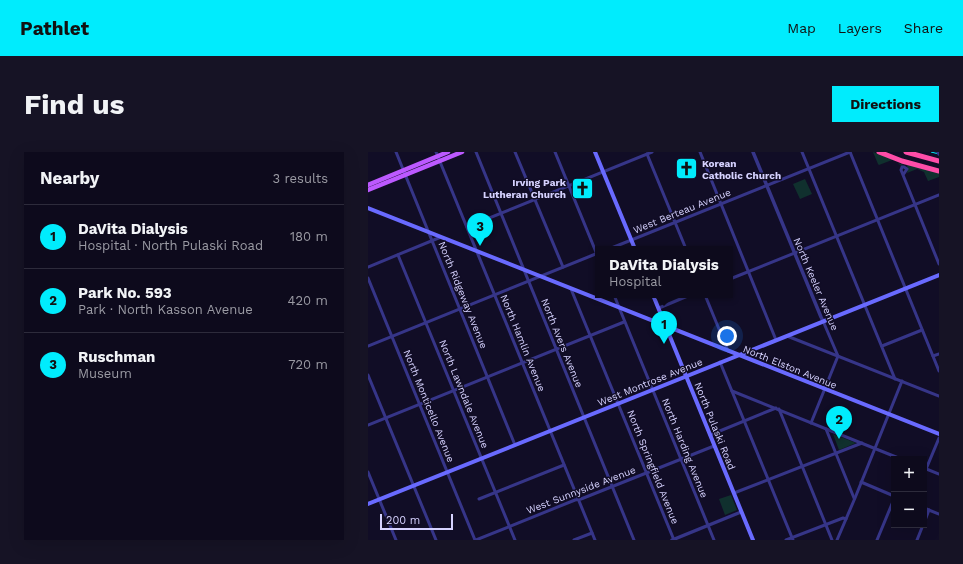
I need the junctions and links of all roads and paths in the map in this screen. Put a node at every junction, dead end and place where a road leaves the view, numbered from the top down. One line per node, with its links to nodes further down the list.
1 (396, 152): 20 (street, North Ridgeway Avenue)
2 (448, 152): 16 (main road)
3 (462, 152): 16 (main road)
4 (476, 152): 32 (street, North Avers Avenue)
5 (515, 152): 28 (street)
6 (555, 152): 24 (street)
7 (595, 152): 21 (main road)
8 (652, 152): 15 (street)
9 (700, 152): 29 (street)
10 (753, 152): 25 (street, North Keeler Avenue)
11 (802, 152): 18 (street)
12 (850, 152): 18 (street, West Berteau Avenue); 33 (street)
13 (879, 152): 19 (highway)
14 (906, 152): 17 (highway)
15 (647, 153): 21 (street); 34 (street)
16 (438, 156): 20 (main road); 35 (street, North Hamlin Avenue)
17 (939, 161)
18 (808, 168): 25 (street, West Berteau Avenue); 37 (street)
19 (939, 171)
20 (404, 172): 23 (main road); 26 (main road); 36 (street, North Ridgeway Avenue)
21 (603, 172): 24 (street); 39 (main road)
22 (903, 175): 30 (street)
23 (368, 183)
24 (569, 185): 28 (street); 44 (street)
25 (767, 185): 29 (street, West Berteau Avenue); 46 (street, North Keeler Avenue)
26 (368, 190)
27 (939, 195): 30 (street)
28 (534, 199): 32 (street); 51 (street)
29 (721, 204): 34 (street, West Berteau Avenue); 53 (street)
30 (915, 205): 33 (street); 49 (street)
31 (368, 208): 36 (main road, North Elston Avenue)
32 (501, 213): 35 (street); 52 (street, North Avers Avenue)
33 (877, 220): 37 (street); 59 (street)
34 (675, 222): 39 (street, West Berteau Avenue); 43 (street)
35 (466, 227): 45 (street, North Hamlin Avenue)
36 (429, 232): 38 (main road, North Elston Avenue); 40 (street, North Ridgeway Avenue)
37 (836, 236): 46 (street); 66 (street)
38 (441, 237): 40 (street); 45 (main road, North Elston Avenue)
39 (631, 240): 41 (street, West Berteau Avenue); 42 (main road)
40 (432, 241): 47 (street); 69 (street, North Ridgeway Avenue)
41 (616, 246)
42 (634, 246)
43 (685, 246)
44 (595, 248)
45 (477, 252): 52 (main road, North Elston Avenue); 61 (street, North Hamlin Avenue)
46 (794, 253): 53 (street); 70 (street, North Keeler Avenue)
47 (398, 255): 50 (street); 72 (street, North Lawndale Avenue)
48 (595, 256): 51 (street)
49 (939, 264)
50 (368, 267)
51 (563, 267): 55 (street)
52 (524, 270): 55 (main road, North Elston Avenue); 58 (street, North Avers Avenue)
53 (749, 272): 57 (street); 78 (street)
54 (939, 275): 59 (main road, West Montrose Avenue)
55 (540, 276): 58 (street); 60 (main road, North Elston Avenue)
56 (368, 278): 76 (street, North Monticello Avenue)
57 (733, 278)
58 (528, 281): 61 (street); 81 (street, North Avers Avenue)
59 (905, 288): 66 (main road, West Montrose Avenue); 74 (street)
60 (571, 289): 67 (main road, North Elston Avenue); 75 (street, North Springfield Avenue)
61 (494, 295): 69 (street); 88 (street, North Hamlin Avenue)
62 (615, 298): 67 (street, North Harding Avenue)
63 (654, 298): 68 (main road, North Pulaski Road)
64 (683, 298): 68 (street)
65 (706, 298): 82 (street)
66 (864, 305): 70 (main road, West Montrose Avenue); 80 (street)
67 (618, 307): 71 (street, North Harding Avenue); 73 (main road, North Elston Avenue)
68 (659, 308): 73 (main road, North Pulaski Road)
69 (460, 309): 72 (street); 92 (street, North Ridgeway Avenue)
70 (823, 321): 77 (main road, West Montrose Avenue); 85 (street, North Keeler Avenue)
71 (624, 322): 75 (street); 96 (street, North Harding Avenue)
72 (426, 323): 76 (street); 97 (street, North Lawndale Avenue)
73 (666, 326): 82 (main road, North Elston Avenue); 91 (main road, North Pulaski Road)
74 (922, 330): 80 (street); 86 (street)
75 (590, 335): 81 (street); 101 (street, North Springfield Avenue)
76 (392, 336): 79 (street); 100 (street, North Monticello Avenue)
77 (787, 336): 78 (main road, West Montrose Avenue); 85 (street)
78 (776, 340): 84 (main road, West Montrose Avenue)
79 (368, 346)
80 (882, 346): 93 (street)
81 (556, 349): 88 (street); 104 (street, North Avers Avenue)
82 (728, 351): 84 (main road, North Elston Avenue)
83 (939, 354): 86 (street)
84 (738, 355): 87 (main road, West Montrose Avenue); 95 (main road, North Elston Avenue)
85 (838, 356): 93 (street); 95 (street)
86 (933, 356): 89 (street)
87 (720, 362): 91 (main road, West Montrose Avenue); 98 (street)
88 (522, 363): 92 (street); 110 (street, North Hamlin Avenue)
89 (939, 371)
90 (368, 375): 105 (street)
91 (686, 376): 96 (main road, West Montrose Avenue); 112 (main road, North Pulaski Road)
92 (488, 377): 97 (street); 115 (street, North Ridgeway Avenue)
93 (895, 379): 94 (street)
94 (902, 382): 99 (street); 103 (street)
95 (825, 389): 103 (main road, North Elston Avenue); 107 (street)
96 (652, 390): 101 (main road, West Montrose Avenue); 121 (street, North Harding Avenue)
97 (454, 391): 100 (street); 120 (street, North Lawndale Avenue)
98 (732, 391): 102 (street); 106 (street)
99 (939, 396)
100 (420, 404): 105 (street); 127 (street, North Monticello Avenue)
101 (618, 404): 104 (main road, West Montrose Avenue); 128 (street, North Springfield Avenue)
102 (777, 409): 106 (street); 107 (street); 124 (street)
103 (888, 414): 111 (main road, North Elston Avenue); 117 (street)
104 (584, 417): 110 (main road, West Montrose Avenue); 133 (street, North Avers Avenue)
105 (386, 418): 108 (street); 132 (street)
106 (744, 422): 112 (street); 130 (street)
107 (811, 423): 109 (street)
108 (368, 425)
109 (826, 429): 114 (street); 118 (street)
110 (550, 431): 115 (main road, West Montrose Avenue); 122 (street, North Hamlin Avenue)
111 (939, 434)
112 (710, 435): 116 (main road, North Pulaski Road)
113 (939, 438): 123 (street)
114 (862, 443): 117 (street); 118 (street)
115 (515, 445): 120 (main road, West Montrose Avenue)
116 (714, 446): 121 (street, West Sunnyside Avenue); 135 (main road, North Pulaski Road)
117 (875, 448): 119 (street); 131 (street)
118 (836, 453): 124 (street); 137 (street)
119 (894, 456)
120 (482, 458): 127 (main road, West Montrose Avenue); 134 (street, North Lawndale Avenue)
121 (681, 459): 128 (street, West Sunnyside Avenue); 150 (street, North Harding Avenue)
122 (564, 465): 134 (street); 140 (street, North Hamlin Avenue)
123 (927, 465)
124 (802, 467): 130 (street); 148 (street)
125 (927, 470): 129 (street)
126 (368, 472): 139 (street)
127 (447, 472): 132 (main road, West Montrose Avenue); 156 (street, North Monticello Avenue)
128 (647, 473): 133 (street, West Sunnyside Avenue); 161 (street, North Springfield Avenue)
129 (939, 474)
130 (768, 480): 135 (street); 153 (street)
131 (861, 482): 136 (street); 137 (street)
132 (413, 486): 139 (main road, West Montrose Avenue); 155 (street)
133 (612, 487): 140 (street, West Sunnyside Avenue); 160 (street, North Avers Avenue)
134 (496, 492): 138 (street); 149 (street, North Lawndale Avenue)
135 (734, 493): 144 (main road, North Pulaski Road)
136 (891, 496)
137 (855, 498): 147 (street)
138 (478, 499)
139 (379, 500): 141 (main road, West Montrose Avenue); 154 (street)
140 (578, 500): 149 (street, West Sunnyside Avenue); 152 (street, North Hamlin Avenue)
141 (368, 504)
142 (891, 505): 167 (street)
143 (929, 510): 145 (street); 146 (street)
144 (741, 512): 150 (street); 163 (main road, North Pulaski Road)
145 (939, 514)
146 (927, 516)
147 (846, 519): 148 (street); 166 (street)
148 (826, 525): 153 (street); 165 (street)
149 (509, 526): 156 (street, West Sunnyside Avenue); 157 (street, North Lawndale Avenue)
150 (708, 526): 161 (street); 162 (street, North Harding Avenue)
151 (922, 528): 168 (street)
152 (592, 533): 158 (street); 159 (street, North Hamlin Avenue)
153 (792, 539): 164 (street)
154 (396, 540)
155 (436, 540)
156 (475, 540)
157 (515, 540)
158 (574, 540)
159 (595, 540)
160 (634, 540)
161 (673, 540)
162 (714, 540)
163 (753, 540)
164 (786, 540)
165 (832, 540)
166 (837, 540)
167 (877, 540)
168 (917, 540)

